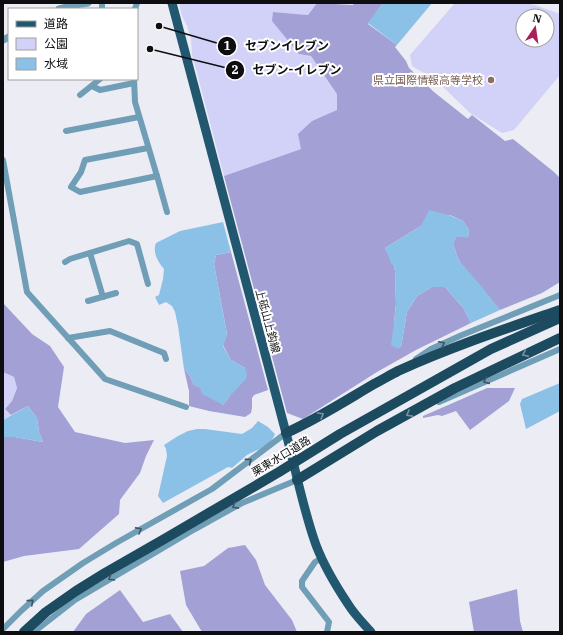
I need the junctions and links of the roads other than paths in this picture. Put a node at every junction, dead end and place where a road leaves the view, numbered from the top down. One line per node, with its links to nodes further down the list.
1 (88, 3): 3 (street)
2 (172, 3): 30 (main road, 上砥山上鈎線)
3 (63, 8)
4 (99, 80): 6 (street)
5 (134, 81): 6 (street); 8 (street)
6 (92, 86): 7 (street)
7 (80, 95)
8 (139, 117): 9 (street); 10 (street)
9 (66, 131)
10 (148, 148): 12 (street); 12 (street)
11 (3, 160): 23 (street)
12 (157, 176): 13 (street)
13 (167, 212)
14 (90, 253): 15 (street); 16 (street); 19 (street)
15 (65, 262)
16 (148, 284)
17 (116, 293): 19 (street)
18 (560, 295): 27 (street, one-way to 18)
19 (103, 297): 20 (street)
20 (88, 302)
21 (560, 310): 27 (highway)
22 (560, 318): 34 (highway, 栗東水口道路)
23 (68, 338): 26 (street); 29 (street)
24 (560, 338): 28 (highway, one-way to 28)
25 (560, 349): 28 (street, one-way to 28)
26 (166, 359)
27 (397, 372): 30 (highway, one-way to 27)
28 (427, 404): 31 (highway, one-way to 31)
29 (186, 407)
30 (286, 433): 31 (main road, 上砥山上鈎線); 33 (street, one-way to 30)
31 (297, 480): 32 (main road, 上砥山上鈎線); 35 (street, one-way to 35)
32 (322, 558): 36 (street); 37 (main road, 上砥山上鈎線)
33 (3, 629)
34 (24, 632)
35 (34, 632)
36 (327, 632)
37 (371, 632)

